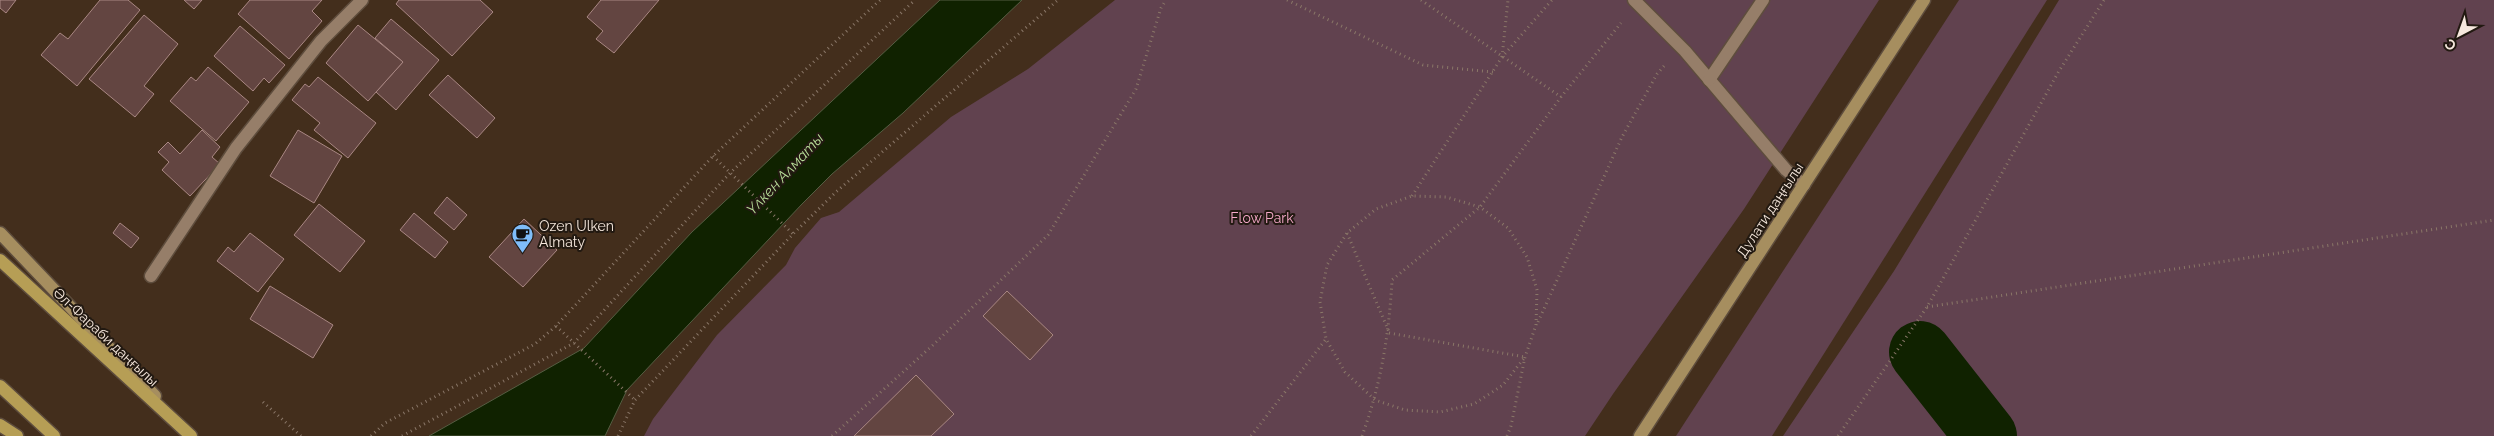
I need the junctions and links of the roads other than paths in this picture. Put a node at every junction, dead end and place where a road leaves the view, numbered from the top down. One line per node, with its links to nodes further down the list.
1 (362, 0): 9 (lane)
2 (1763, 0): 5 (lane)
3 (1924, 0): 6 (main road, Дулати даңғылы)
4 (1642, 3): 5 (lane)
5 (1709, 80): 6 (lane)
6 (1804, 185): 15 (main road, Дулати даңғылы)
7 (0, 232): 14 (main road)
8 (0, 260): 14 (main road, Әл-Фараби даңғылы)
9 (151, 276)
10 (0, 386): 13 (main road)
11 (0, 425): 12 (main road)
12 (17, 436)
13 (54, 436)
14 (192, 436)
15 (1640, 436)

